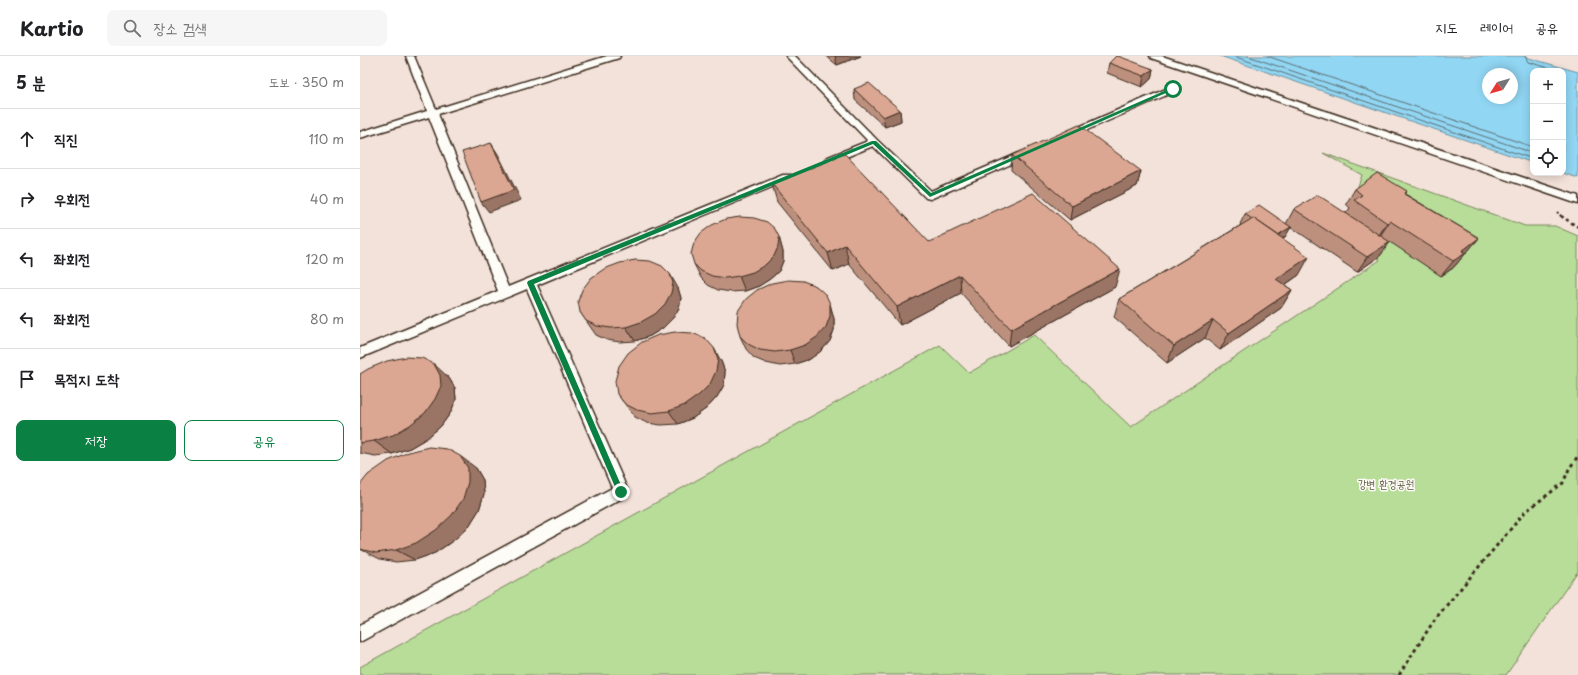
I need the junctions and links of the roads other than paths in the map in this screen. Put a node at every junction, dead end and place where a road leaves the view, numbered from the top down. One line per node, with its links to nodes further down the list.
1 (410, 56): 6 (lane)
2 (616, 56): 6 (lane)
3 (790, 56): 9 (lane)
4 (1154, 56): 13 (lane)
5 (1173, 89): 8 (lane)
6 (432, 112): 7 (lane); 15 (lane)
7 (360, 135)
8 (1059, 139)
9 (874, 142): 10 (lane); 11 (lane)
10 (1037, 149)
11 (823, 163)
12 (801, 172): 14 (lane)
13 (1578, 200)
14 (530, 283): 15 (lane); 17 (lane)
15 (505, 294): 16 (lane)
16 (360, 353)
17 (360, 634)

